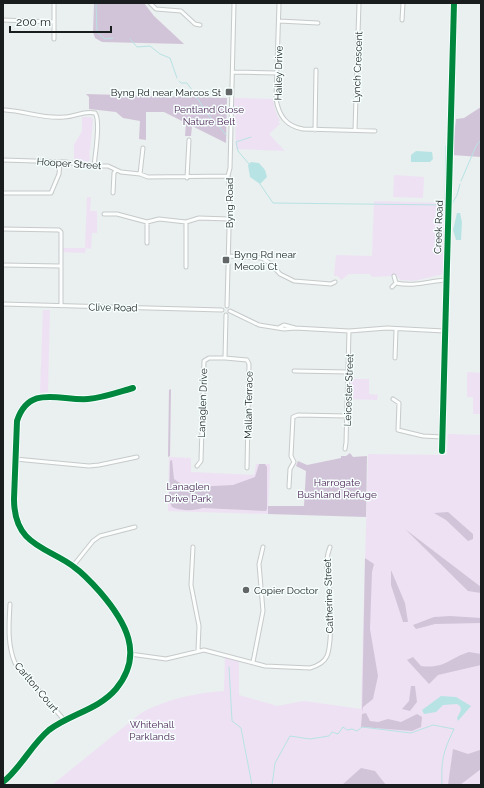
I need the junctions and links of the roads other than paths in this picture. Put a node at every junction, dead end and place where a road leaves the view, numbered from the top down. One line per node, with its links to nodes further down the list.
1 (54, 3): 11 (street)
2 (150, 3): 13 (street)
3 (234, 3): 16 (street, Byng Road)
4 (279, 3): 10 (street, Hailey Drive)
5 (359, 3): 20 (street, Lynch Crescent)
6 (403, 3): 9 (street)
7 (454, 3): 44 (street, Creek Road)
8 (3, 20): 11 (street)
9 (402, 20)
10 (279, 21): 12 (street); 17 (street, Hailey Drive)
11 (54, 22): 14 (street)
12 (318, 23)
13 (200, 25)
14 (54, 39)
15 (316, 70): 19 (street)
16 (233, 72): 17 (street); 29 (street, Byng Road)
17 (277, 73): 19 (street, Hailey Drive)
18 (5, 110): 26 (street)
19 (315, 130): 20 (street, Hailey Drive)
20 (355, 130): 21 (street, Hailey Drive)
21 (375, 131)
22 (189, 140): 30 (street)
23 (143, 148): 28 (street)
24 (3, 160): 25 (street, Hooper Street)
25 (60, 162): 26 (street, Hooper Street); 31 (street)
26 (94, 166): 27 (street, Hooper Street)
27 (116, 170): 28 (street, Hooper Street); 32 (street)
28 (140, 174): 30 (street, Hooper Street)
29 (228, 176): 30 (street, Hooper Street); 34 (street, Byng Road)
30 (188, 178)
31 (3, 193)
32 (113, 193)
33 (104, 214): 35 (street)
34 (229, 219): 36 (street); 39 (street, Byng Road)
35 (147, 222): 36 (street); 38 (street)
36 (186, 222): 42 (street)
37 (3, 229): 41 (street)
38 (147, 243)
39 (228, 256): 45 (street); 50 (street, Byng Road)
40 (3, 265): 41 (street)
41 (60, 266): 49 (street)
42 (186, 267)
43 (394, 276): 46 (street)
44 (446, 280): 46 (street); 56 (street, Creek Road)
45 (336, 282)
46 (396, 283): 47 (street)
47 (392, 287)
48 (3, 304): 49 (street, Clive Road)
49 (60, 306): 51 (street, Clive Road)
50 (227, 306): 51 (street); 52 (street)
51 (222, 310): 53 (street)
52 (230, 311): 53 (street); 55 (street)
53 (226, 315): 57 (street)
54 (396, 330): 55 (street); 56 (street); 58 (street)
55 (349, 331): 60 (street, Leicester Street)
56 (444, 331): 64 (street, Creek Road)
57 (225, 358): 69 (street, Lanaglen Drive); 70 (street, Mallan Terrace)
58 (395, 358)
59 (294, 371): 60 (street)
60 (348, 372): 63 (street, Leicester Street)
61 (133, 388): 68 (street)
62 (393, 399): 64 (street)
63 (347, 416): 65 (street, Leicester Street); 71 (street)
64 (442, 438): 66 (street, Creek Road)
65 (344, 449)
66 (442, 452)
67 (137, 457): 68 (street)
68 (15, 460): 76 (street)
69 (197, 466)
70 (246, 468)
71 (289, 486)
72 (135, 527): 76 (street)
73 (192, 547): 78 (street)
74 (263, 547): 80 (street)
75 (330, 547): 80 (street, Catherine Street)
76 (73, 566): 79 (street)
77 (10, 604): 81 (street, Carlton Court)
78 (198, 650): 79 (street, Catherine Street); 80 (street, Catherine Street)
79 (130, 654): 81 (street)
80 (252, 662)
81 (65, 721): 82 (street)
82 (3, 782)

